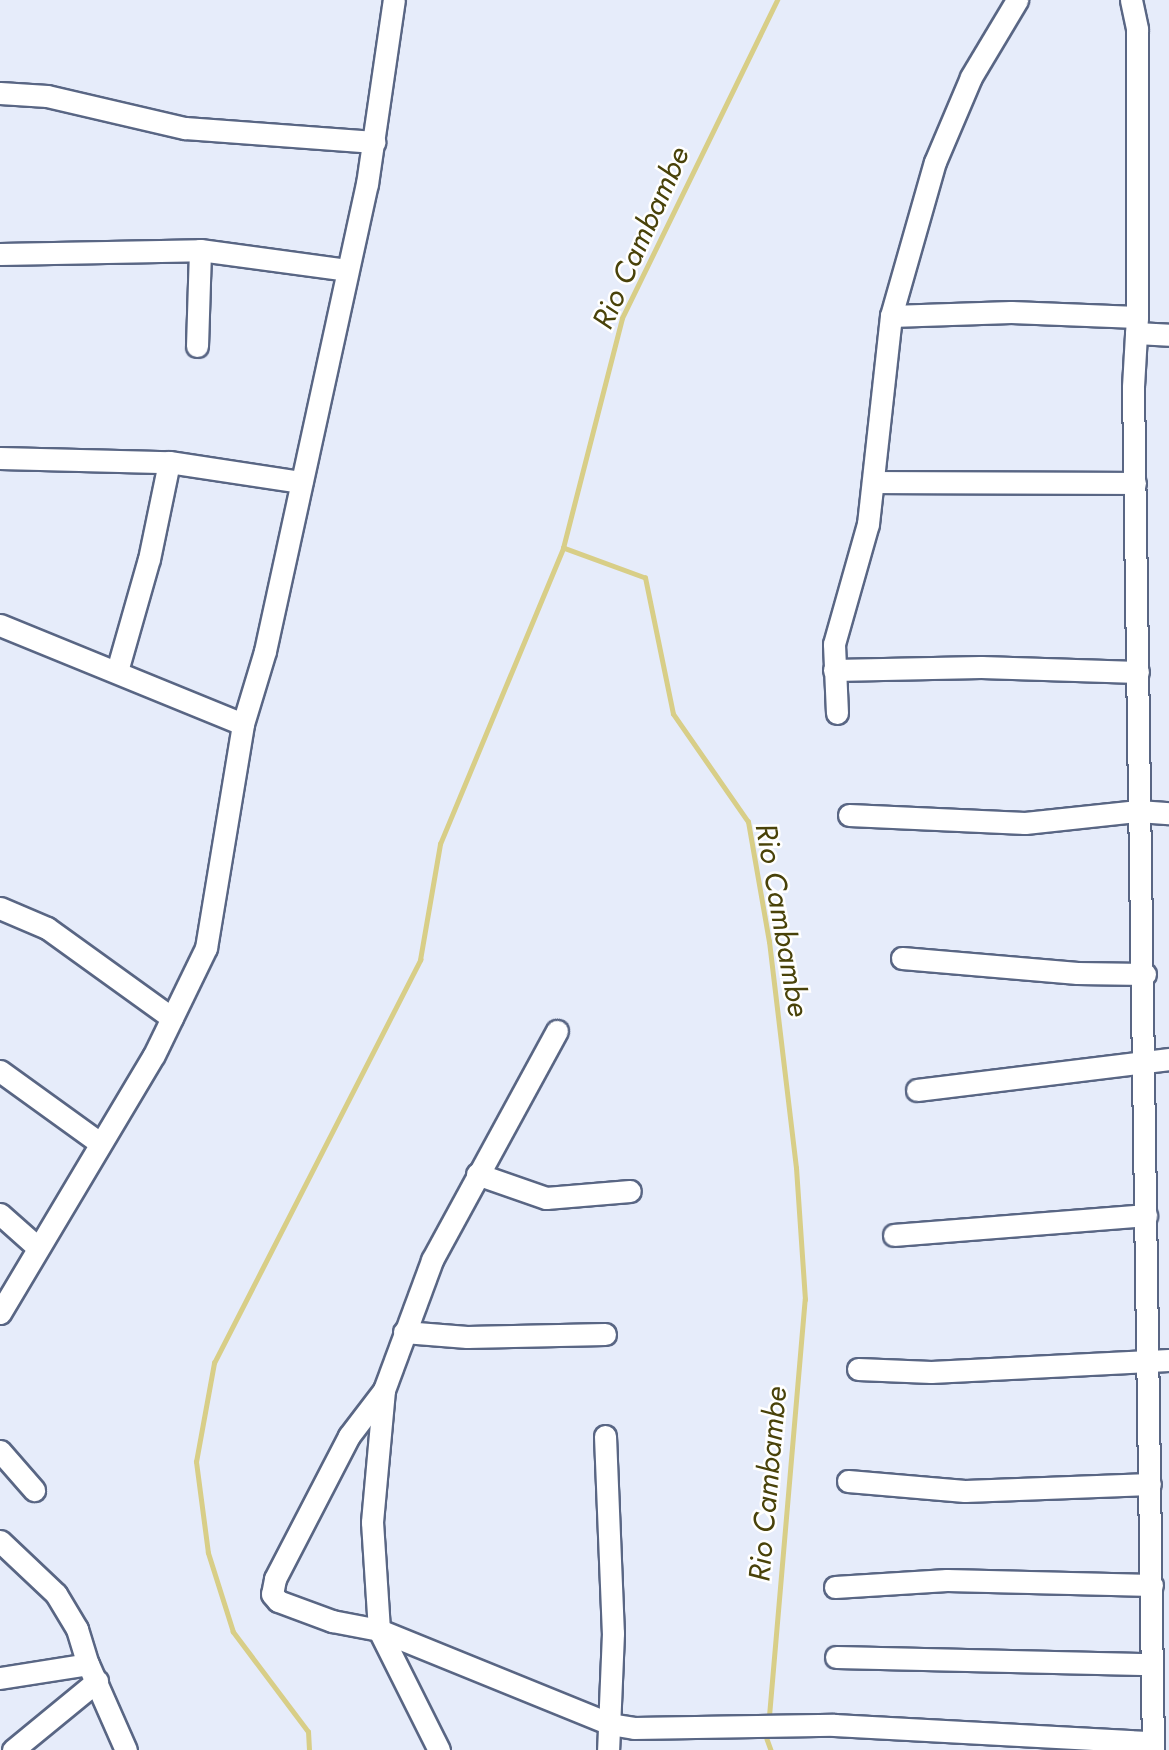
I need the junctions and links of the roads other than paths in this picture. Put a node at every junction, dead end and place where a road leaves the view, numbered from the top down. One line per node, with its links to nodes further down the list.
1 (394, 0): 5 (street)
2 (1017, 0): 9 (street)
3 (1131, 0): 10 (street)
4 (0, 93): 5 (street)
5 (374, 142): 8 (street)
6 (200, 250): 7 (street); 8 (street); 12 (street)
7 (0, 254)
8 (347, 270): 15 (street)
9 (891, 316): 10 (street); 16 (street)
10 (1136, 325): 11 (street); 17 (street)
11 (1169, 335)
12 (197, 346)
13 (0, 458): 14 (street)
14 (170, 462): 15 (street); 20 (street)
15 (302, 482): 23 (street)
16 (874, 482): 17 (street); 19 (street)
17 (1135, 483): 21 (street)
18 (0, 625): 20 (street)
19 (834, 670): 21 (street); 22 (street)
20 (117, 671): 23 (street)
21 (1138, 672): 24 (street)
22 (837, 713)
23 (243, 724): 30 (street)
24 (1138, 811): 25 (street); 26 (street); 29 (street)
25 (1169, 813)
26 (849, 816)
27 (0, 908): 30 (street)
28 (902, 958): 29 (street)
29 (1145, 974): 32 (street)
30 (172, 1018): 36 (street)
31 (557, 1031): 37 (street)
32 (1146, 1059): 33 (street); 35 (street); 40 (street)
33 (1169, 1059)
34 (0, 1071): 36 (street)
35 (917, 1090)
36 (100, 1143): 42 (street)
37 (477, 1174): 38 (street); 44 (street)
38 (630, 1191)
39 (0, 1214): 42 (street)
40 (1146, 1215): 41 (street); 46 (street)
41 (894, 1235)
42 (36, 1246): 43 (street)
43 (0, 1313)
44 (404, 1332): 45 (street); 48 (street)
45 (605, 1334)
46 (1159, 1361): 47 (street); 52 (street)
47 (858, 1369)
48 (384, 1390): 58 (street); 58 (street)
49 (605, 1436): 63 (street)
50 (0, 1451): 53 (street)
51 (848, 1480): 52 (street)
52 (1150, 1484): 54 (street)
53 (34, 1490)
54 (1160, 1547): 56 (street)
55 (4, 1551): 61 (street)
56 (1152, 1585): 57 (street); 60 (street)
57 (835, 1587)
58 (379, 1630): 63 (street); 67 (street)
59 (836, 1657): 60 (street)
60 (1152, 1664): 64 (street)
61 (92, 1673): 62 (street); 65 (street); 66 (street)
62 (0, 1678)
63 (610, 1724): 64 (street); 68 (street)
64 (1152, 1746)
65 (13, 1750)
66 (126, 1750)
67 (439, 1750)
68 (608, 1750)

